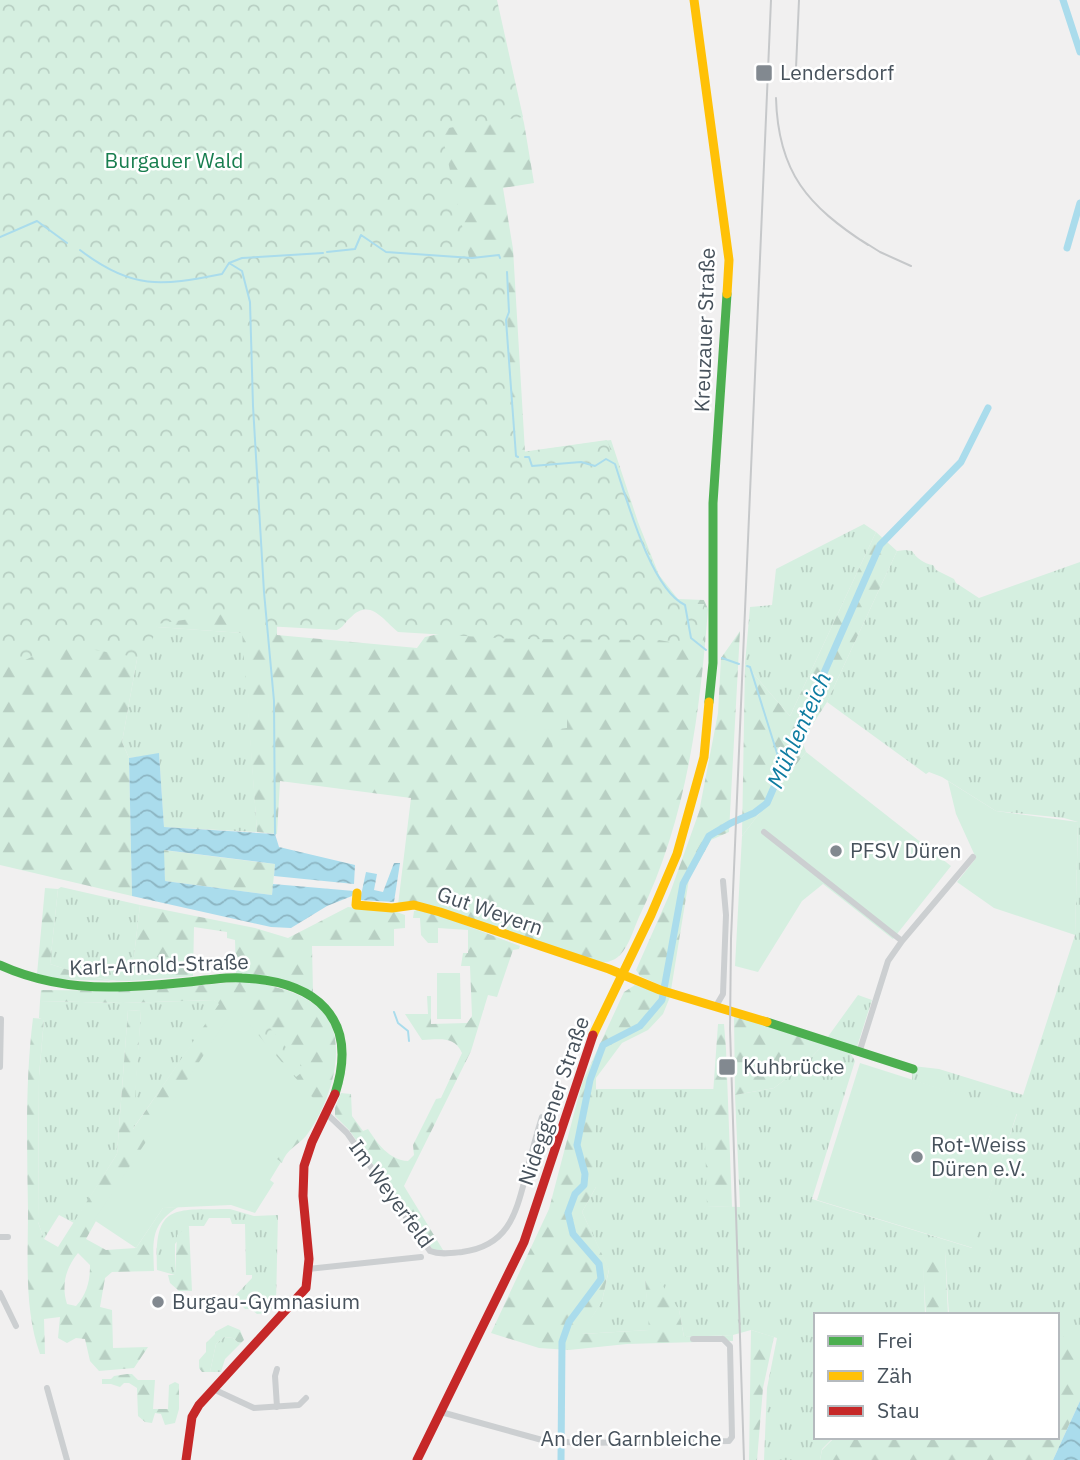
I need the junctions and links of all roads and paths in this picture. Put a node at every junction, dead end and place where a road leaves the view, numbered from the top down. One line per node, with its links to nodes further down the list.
1 (694, 0): 2 (main road, Kreuzauer Straße)
2 (713, 663): 9 (main road, Nideggener Straße)
3 (764, 832): 7 (street)
4 (973, 857): 7 (street)
5 (723, 881): 10 (street)
6 (357, 893): 9 (main road, Gut Weyern)
7 (901, 941): 12 (street)
8 (0, 965): 15 (main road, Karl-Arnold-Straße)
9 (622, 974): 10 (main road); 27 (main road, Nideggener Straße)
10 (716, 1006): 12 (main road)
11 (1, 1019): 13 (street)
12 (859, 1053): 14 (main road)
13 (0, 1067)
14 (913, 1069)
15 (327, 1114): 16 (street, Im Weyerfeld); 18 (main road, Karl-Arnold-Straße)
16 (542, 1117)
17 (421, 1257): 18 (street)
18 (308, 1269): 24 (main road, Karl-Arnold-Straße)
19 (0, 1293): 20 (street)
20 (16, 1326)
21 (693, 1339): 27 (street, An der Garnbleiche)
22 (277, 1369): 26 (street)
23 (47, 1388): 28 (street)
24 (213, 1389): 26 (street); 29 (main road, Karl-Arnold-Straße)
25 (306, 1398): 26 (street)
26 (277, 1407)
27 (441, 1412): 30 (main road, Nideggener Straße)
28 (67, 1460)
29 (186, 1460)
30 (416, 1460)

